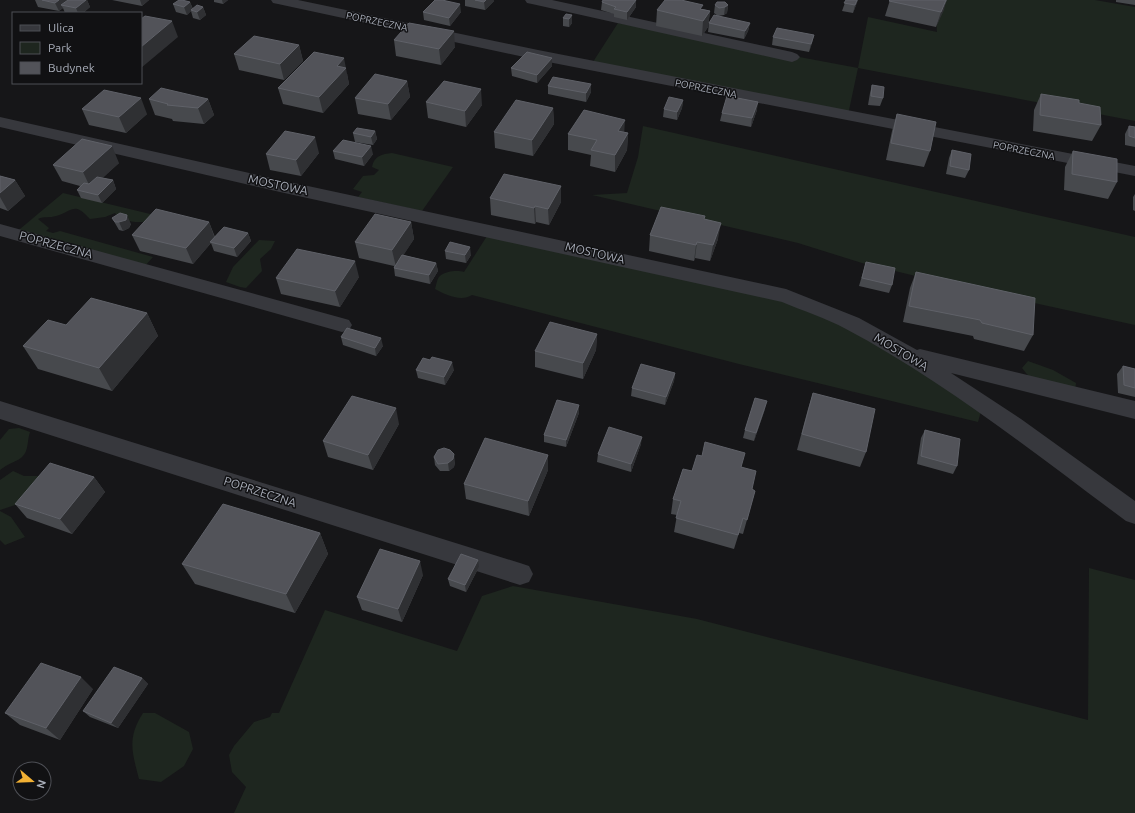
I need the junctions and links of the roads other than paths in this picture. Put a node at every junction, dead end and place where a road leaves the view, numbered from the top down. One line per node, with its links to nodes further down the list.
1 (278, 0): 5 (street, POPRZECZNA)
2 (532, 0): 3 (street)
3 (792, 56)
4 (0, 122): 8 (street, MOSTOWA)
5 (1135, 171)
6 (0, 230): 7 (street, POPRZECZNA)
7 (342, 325)
8 (907, 354): 10 (street); 11 (street, MOSTOWA)
9 (0, 410): 12 (street, POPRZECZNA)
10 (1135, 410)
11 (1135, 514)
12 (520, 574)

